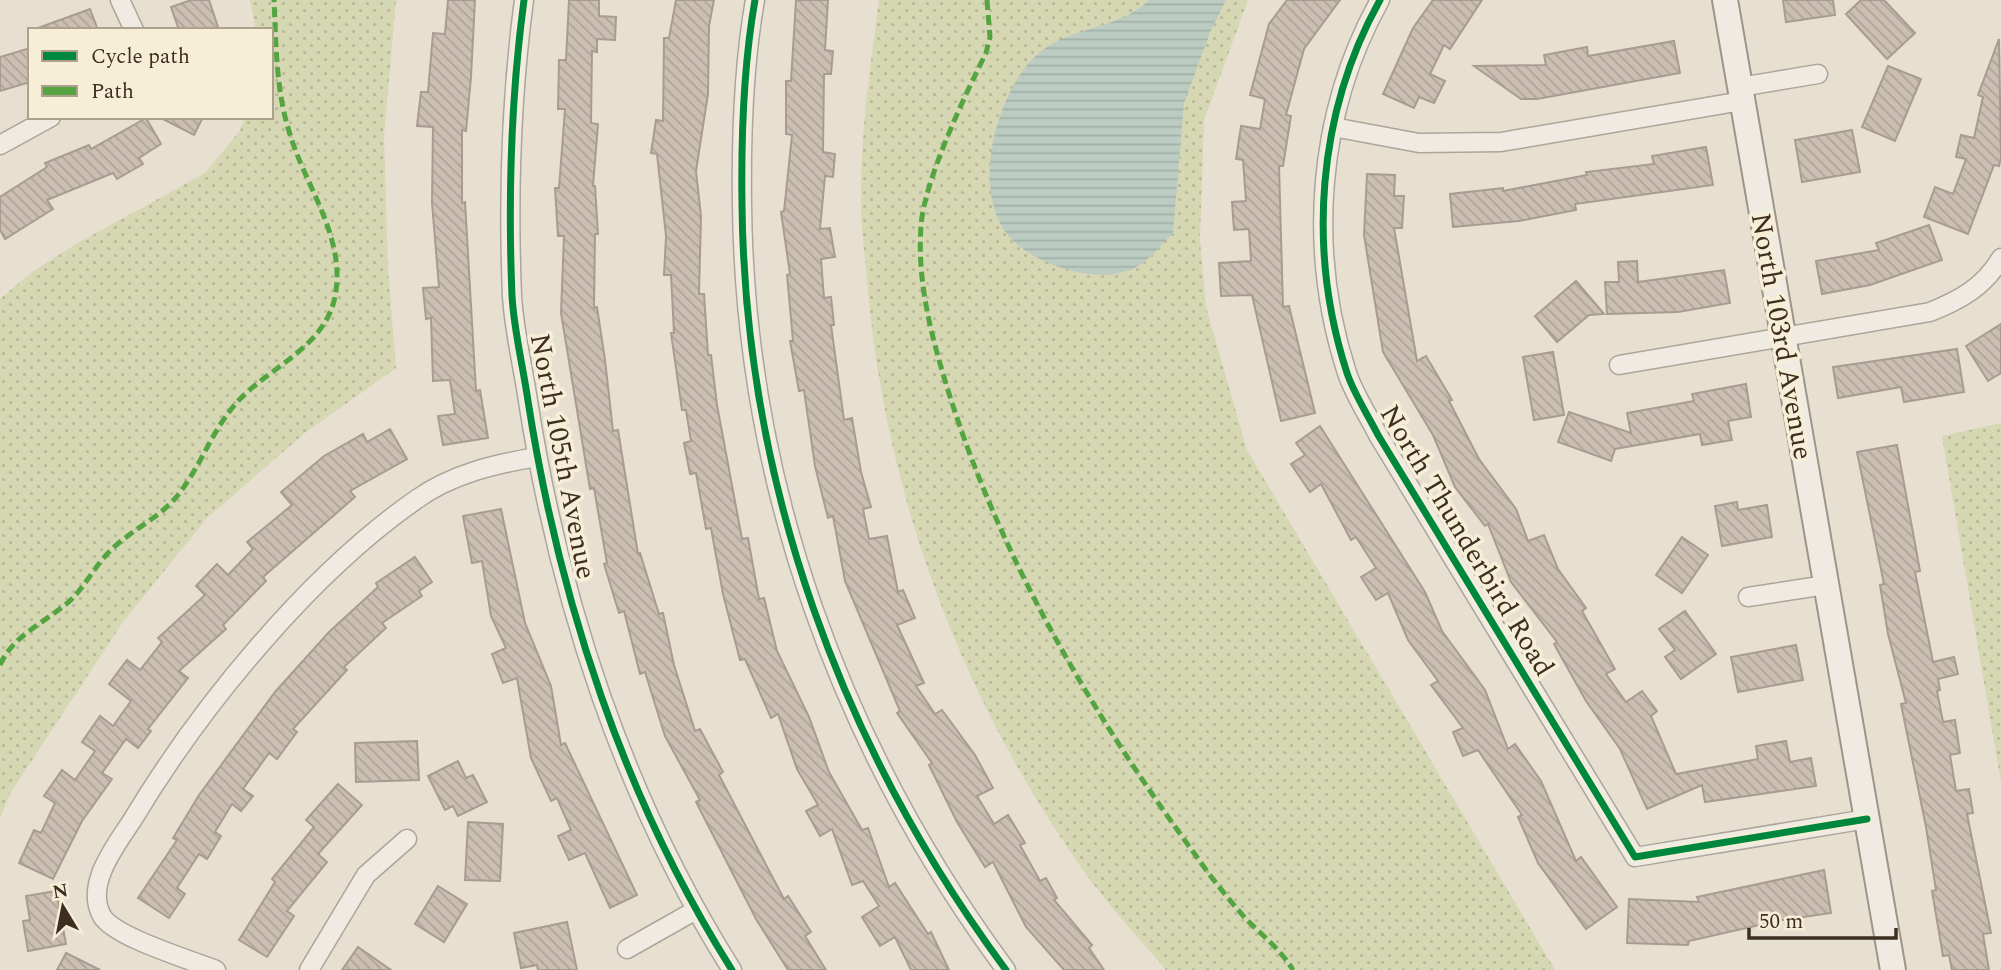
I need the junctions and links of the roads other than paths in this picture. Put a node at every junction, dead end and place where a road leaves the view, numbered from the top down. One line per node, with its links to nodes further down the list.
1 (120, 0): 6 (street)
2 (524, 0): 15 (street, North 105th Avenue)
3 (755, 0): 25 (street)
4 (1380, 0): 10 (street, North Thunderbird Road)
5 (1725, 0): 8 (street, North 103rd Avenue)
6 (133, 28)
7 (1818, 75): 8 (street)
8 (1741, 94): 10 (street); 13 (street, North 103rd Avenue)
9 (47, 119): 11 (street)
10 (1333, 127): 18 (street, North Thunderbird Road)
11 (0, 145)
12 (2001, 258): 13 (street)
13 (1783, 337): 14 (street); 16 (street, North 103rd Avenue)
14 (1619, 365)
15 (537, 457): 20 (street, North 105th Avenue); 22 (street)
16 (1826, 585): 17 (street); 18 (street, North 103rd Avenue)
17 (1748, 597)
18 (1867, 819): 26 (street, North 103rd Avenue)
19 (407, 839): 23 (street)
20 (696, 910): 21 (street); 24 (street, North 105th Avenue)
21 (627, 949)
22 (216, 970)
23 (309, 970)
24 (732, 970)
25 (1006, 970)
26 (1893, 970)

